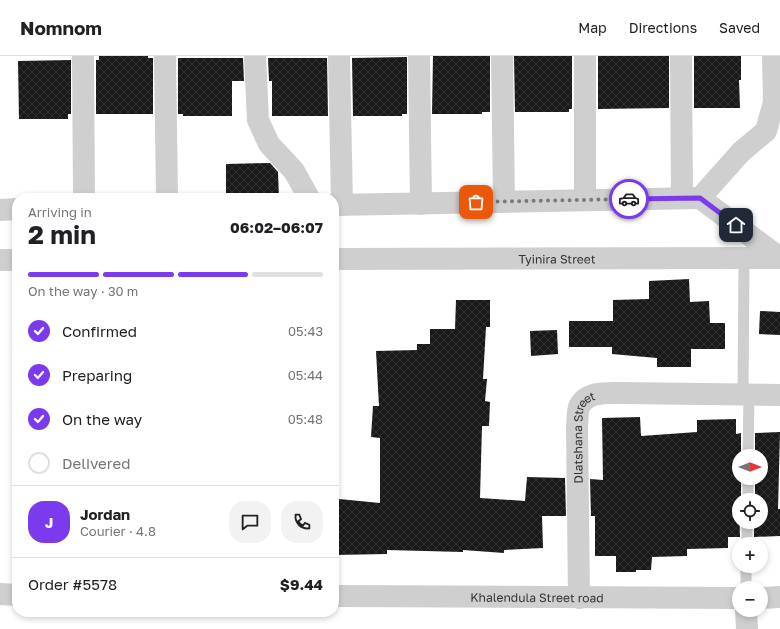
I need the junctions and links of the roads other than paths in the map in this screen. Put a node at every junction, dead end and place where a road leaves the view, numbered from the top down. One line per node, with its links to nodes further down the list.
1 (82, 56): 10 (street)
2 (166, 56): 11 (street)
3 (255, 56): 12 (street)
4 (339, 56): 13 (street)
5 (419, 56): 17 (street)
6 (502, 56): 16 (street)
7 (586, 56): 15 (street)
8 (681, 56): 14 (street)
9 (773, 56): 14 (street)
10 (84, 193)
11 (168, 193)
12 (306, 193)
13 (338, 193)
14 (691, 198): 15 (street); 22 (street)
15 (585, 200): 16 (street)
16 (504, 202): 17 (street)
17 (421, 204): 18 (street)
18 (339, 205)
19 (12, 209): 20 (street)
20 (0, 210)
21 (744, 258): 22 (street, Tyinira Street); 23 (street, Tyinira Street); 26 (lane)
22 (780, 258)
23 (339, 259)
24 (0, 260): 25 (street)
25 (12, 260)
26 (746, 395): 27 (street, Dlatshana Street); 28 (lane); 33 (street, Dlatshana Street)
27 (780, 395)
28 (748, 449)
29 (0, 594): 30 (street)
30 (12, 594)
31 (339, 596): 33 (street, Khalendula Street road)
32 (780, 597): 35 (street)
33 (579, 598): 34 (street, Khalendula Street road)
34 (732, 598)
35 (768, 598)
36 (746, 617): 37 (street)
37 (747, 629)

